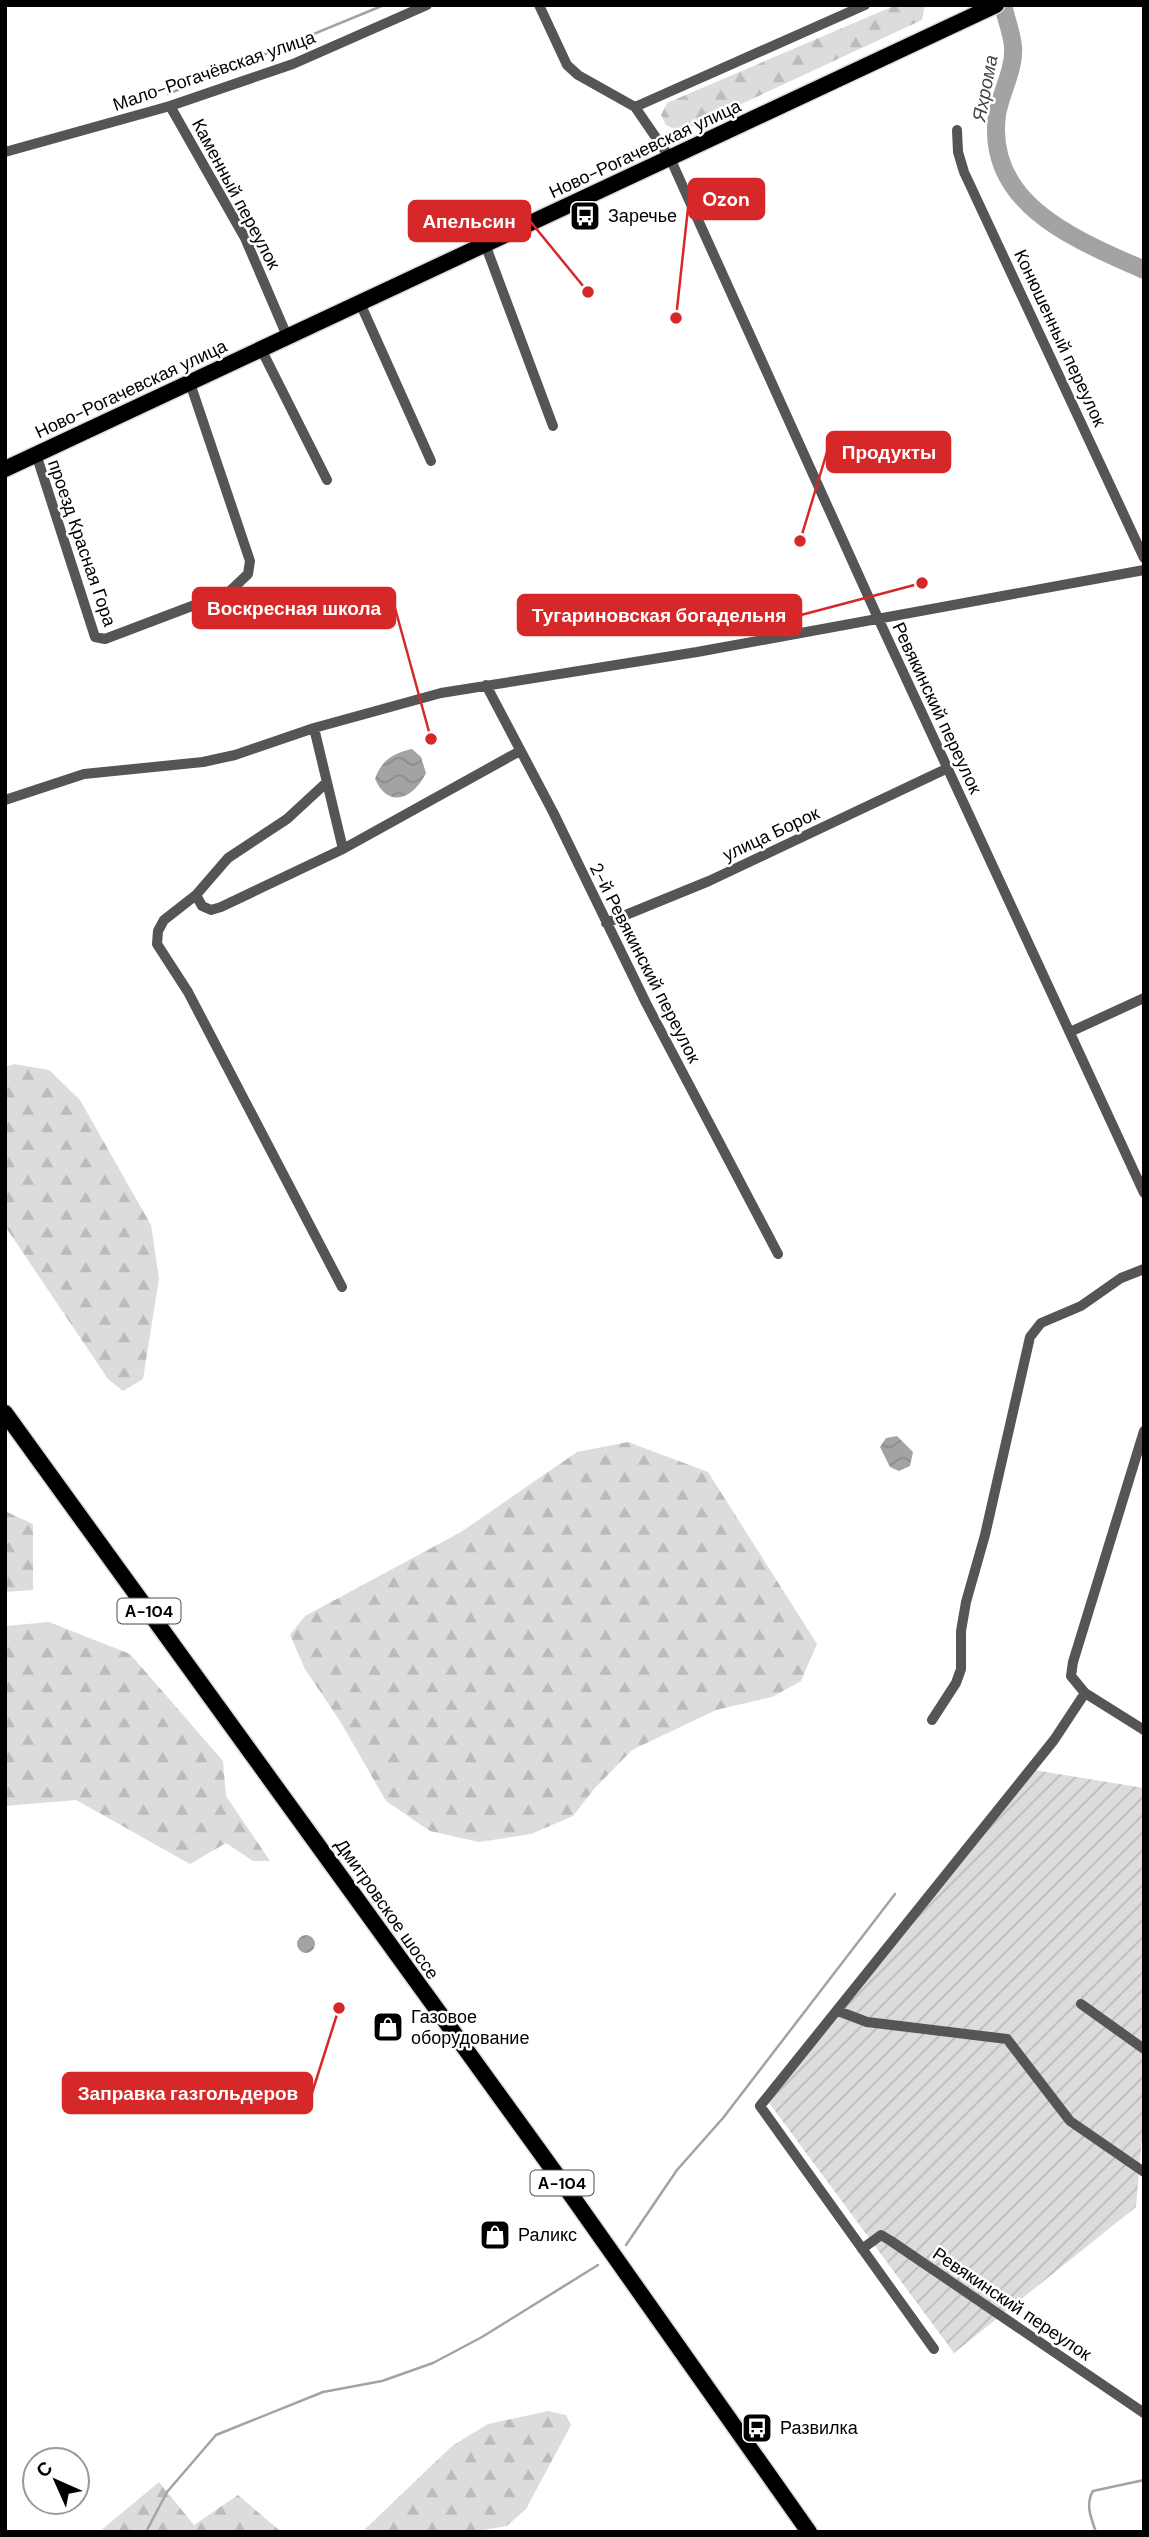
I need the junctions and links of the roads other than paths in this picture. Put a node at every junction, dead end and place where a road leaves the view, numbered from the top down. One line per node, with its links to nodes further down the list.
1 (427, 5): 5 (street, Мало-Рогачёвская улица)
2 (539, 5): 6 (street)
3 (865, 5): 6 (street)
4 (996, 5): 9 (main road, Ново-Рогачевская улица)
5 (170, 106): 8 (street, Мало-Рогачёвская улица); 12 (street, Каменный переулок)
6 (635, 107): 9 (street, Ревякинский переулок)
7 (957, 130): 20 (street, Конюшенный переулок)
8 (5, 152)
9 (670, 158): 10 (main road, Ново-Рогачевская улица); 22 (street, Ревякинский переулок)
10 (485, 244): 11 (main road, Ново-Рогачевская улица); 15 (street)
11 (360, 303): 12 (main road, Ново-Рогачевская улица); 17 (street)
12 (287, 336): 13 (main road, Ново-Рогачевская улица)
13 (261, 349): 14 (main road, Ново-Рогачевская улица); 19 (street)
14 (190, 383): 16 (main road, Ново-Рогачевская улица); 16 (street, проезд Красная Гора)
15 (553, 426)
16 (36, 454): 18 (main road, Ново-Рогачевская улица)
17 (431, 461)
18 (5, 469)
19 (327, 480)
20 (1144, 558)
21 (1144, 570): 22 (street)
22 (878, 618): 23 (street); 26 (street, Ревякинский переулок)
23 (486, 685): 24 (street); 25 (street, 2-й Ревякинский переулок)
24 (314, 728): 27 (street); 28 (street)
25 (520, 751): 29 (street); 31 (street, 2-й Ревякинский переулок)
26 (948, 768): 31 (street, улица Борок); 33 (street, Ревякинский переулок)
27 (326, 783): 29 (street); 30 (street)
28 (5, 800)
29 (343, 849): 30 (street)
30 (195, 895): 37 (street)
31 (606, 923): 35 (street, 2-й Ревякинский переулок)
32 (1144, 998): 33 (street)
33 (1070, 1032): 34 (street, Ревякинский переулок)
34 (1144, 1193)
35 (778, 1254)
36 (1144, 1269): 41 (street)
37 (342, 1287)
38 (5, 1413): 50 (main road, Дмитровское шоссе / А-104)
39 (1144, 1431): 40 (street)
40 (1084, 1693): 42 (street); 44 (street)
41 (932, 1720)
42 (1144, 1730)
43 (1080, 2004): 45 (street)
44 (838, 2011): 46 (street); 47 (street)
45 (1144, 2049)
46 (1144, 2172)
47 (862, 2249): 48 (street); 49 (street, Ревякинский переулок)
48 (934, 2349)
49 (1144, 2413)
50 (809, 2532)

